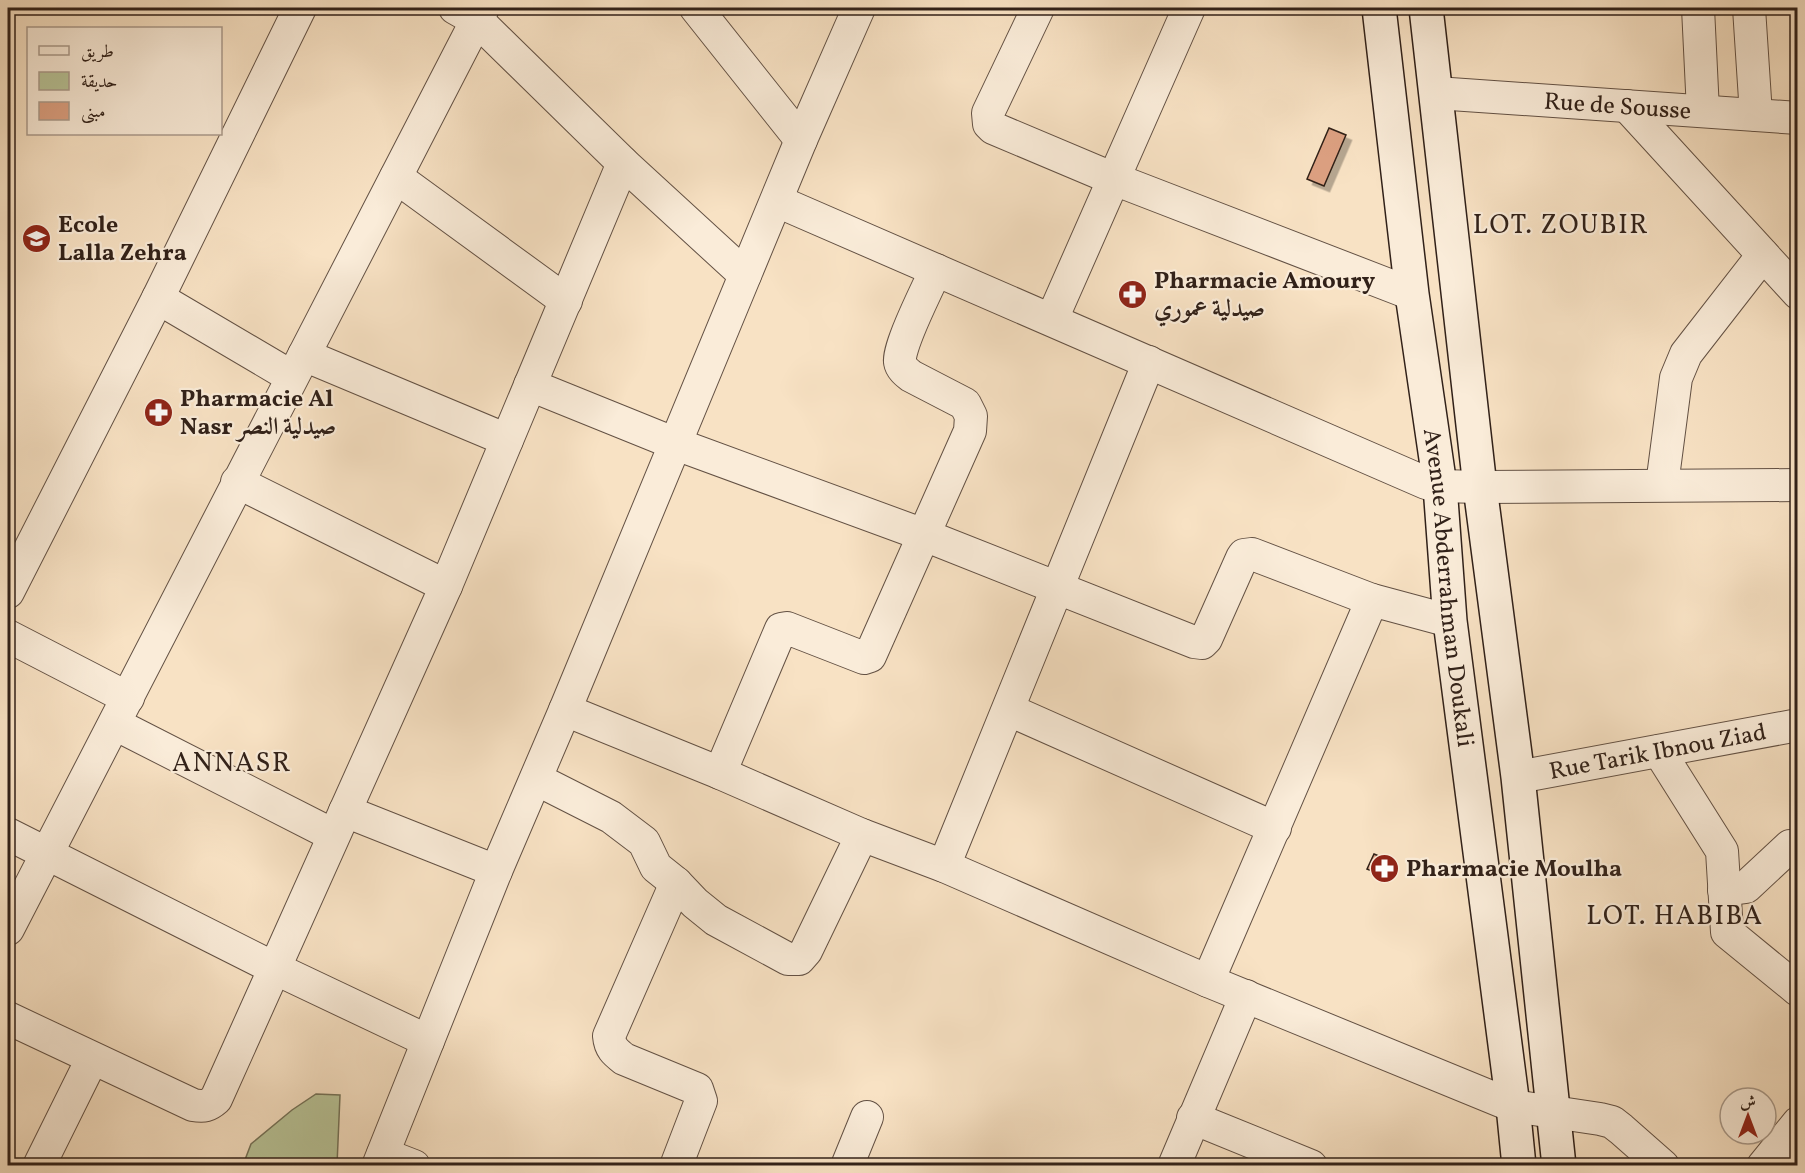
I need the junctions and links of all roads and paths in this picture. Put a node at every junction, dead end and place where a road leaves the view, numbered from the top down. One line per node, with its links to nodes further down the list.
1 (300, 8): 26 (street)
2 (696, 8): 16 (street)
3 (859, 8): 16 (street)
4 (1038, 8): 19 (street)
5 (1189, 8): 19 (street)
6 (1379, 8): 25 (main road, Avenue Abderrahman Doukali)
7 (1426, 8): 11 (main road, Avenue Abderrahman Doukali)
8 (1698, 8): 13 (street)
9 (1749, 8): 14 (street)
10 (472, 12): 17 (street); 18 (street)
11 (1436, 93): 12 (street, Rue de Sousse); 38 (main road, Avenue Abderrahman Doukali)
12 (1627, 106): 13 (street, Rue de Sousse); 21 (street)
13 (1703, 111): 14 (street, Rue de Sousse)
14 (1756, 116): 15 (street, Rue de Sousse)
15 (1797, 118)
16 (801, 140): 20 (street)
17 (623, 163): 23 (street); 27 (street)
18 (396, 177): 27 (street); 30 (street)
19 (1114, 179): 25 (street); 28 (street)
20 (777, 201): 22 (street); 23 (street)
21 (1762, 255): 24 (street); 35 (street)
22 (936, 270): 28 (street); 39 (street)
23 (745, 275): 33 (street)
24 (1797, 293)
25 (1412, 294): 37 (main road, Avenue Abderrahman Doukali)
26 (158, 297): 30 (street); 42 (street)
27 (566, 302): 31 (street)
28 (1052, 319): 29 (street)
29 (1149, 362): 37 (street); 41 (street)
30 (298, 366): 32 (street); 34 (street)
31 (530, 385): 32 (street); 33 (street)
32 (507, 440): 40 (street)
33 (676, 444): 39 (street); 46 (street)
34 (237, 482): 40 (street); 48 (street)
35 (1662, 484): 36 (street); 38 (street)
36 (1797, 485)
37 (1440, 486): 38 (street); 44 (main road, Avenue Abderrahman Doukali)
38 (1480, 487): 52 (main road, Avenue Abderrahman Doukali)
39 (924, 535): 41 (street); 51 (street)
40 (446, 586): 54 (street)
41 (1058, 587): 43 (street); 47 (street)
42 (8, 592)
43 (1372, 600): 44 (street); 55 (street)
44 (1450, 621): 72 (main road, Avenue Abderrahman Doukali)
45 (8, 636): 48 (street)
46 (566, 710): 51 (street); 53 (street)
47 (1009, 710): 55 (street); 60 (street)
48 (121, 711): 54 (street); 59 (street)
49 (1797, 725): 50 (street, Rue Tarik Ibnou Ziad)
50 (1659, 751): 52 (street, Rue Tarik Ibnou Ziad); 63 (street)
51 (720, 773): 57 (street)
52 (1518, 777): 73 (main road, Avenue Abderrahman Doukali)
53 (536, 779): 61 (street); 62 (street)
54 (339, 823): 61 (street); 65 (street)
55 (1275, 828): 66 (street)
56 (8, 834): 59 (street)
57 (862, 835): 60 (street); 62 (street)
58 (1790, 846): 63 (street)
59 (46, 855): 64 (street); 65 (street)
60 (944, 866): 66 (street)
61 (496, 871): 70 (street)
62 (676, 883): 80 (street)
63 (1724, 890): 67 (street)
64 (8, 929)
65 (274, 968): 70 (street); 71 (street)
66 (1208, 981): 68 (street)
67 (1797, 990)
68 (1246, 996): 72 (street); 75 (street)
69 (8, 1018): 71 (street)
70 (428, 1041): 77 (street)
71 (92, 1059): 78 (street)
72 (1513, 1106): 73 (street); 84 (main road, Avenue Abderrahman Doukali)
73 (1553, 1113): 85 (main road, Avenue Abderrahman Doukali); 86 (street)
74 (867, 1117): 81 (street)
75 (1193, 1118): 82 (street); 83 (street)
76 (1797, 1123): 87 (street)
77 (381, 1160): 79 (street)
78 (39, 1166)
79 (414, 1166)
80 (676, 1166)
81 (847, 1166)
82 (1174, 1166)
83 (1311, 1166)
84 (1519, 1166)
85 (1559, 1166)
86 (1663, 1166)
87 (1763, 1166)

